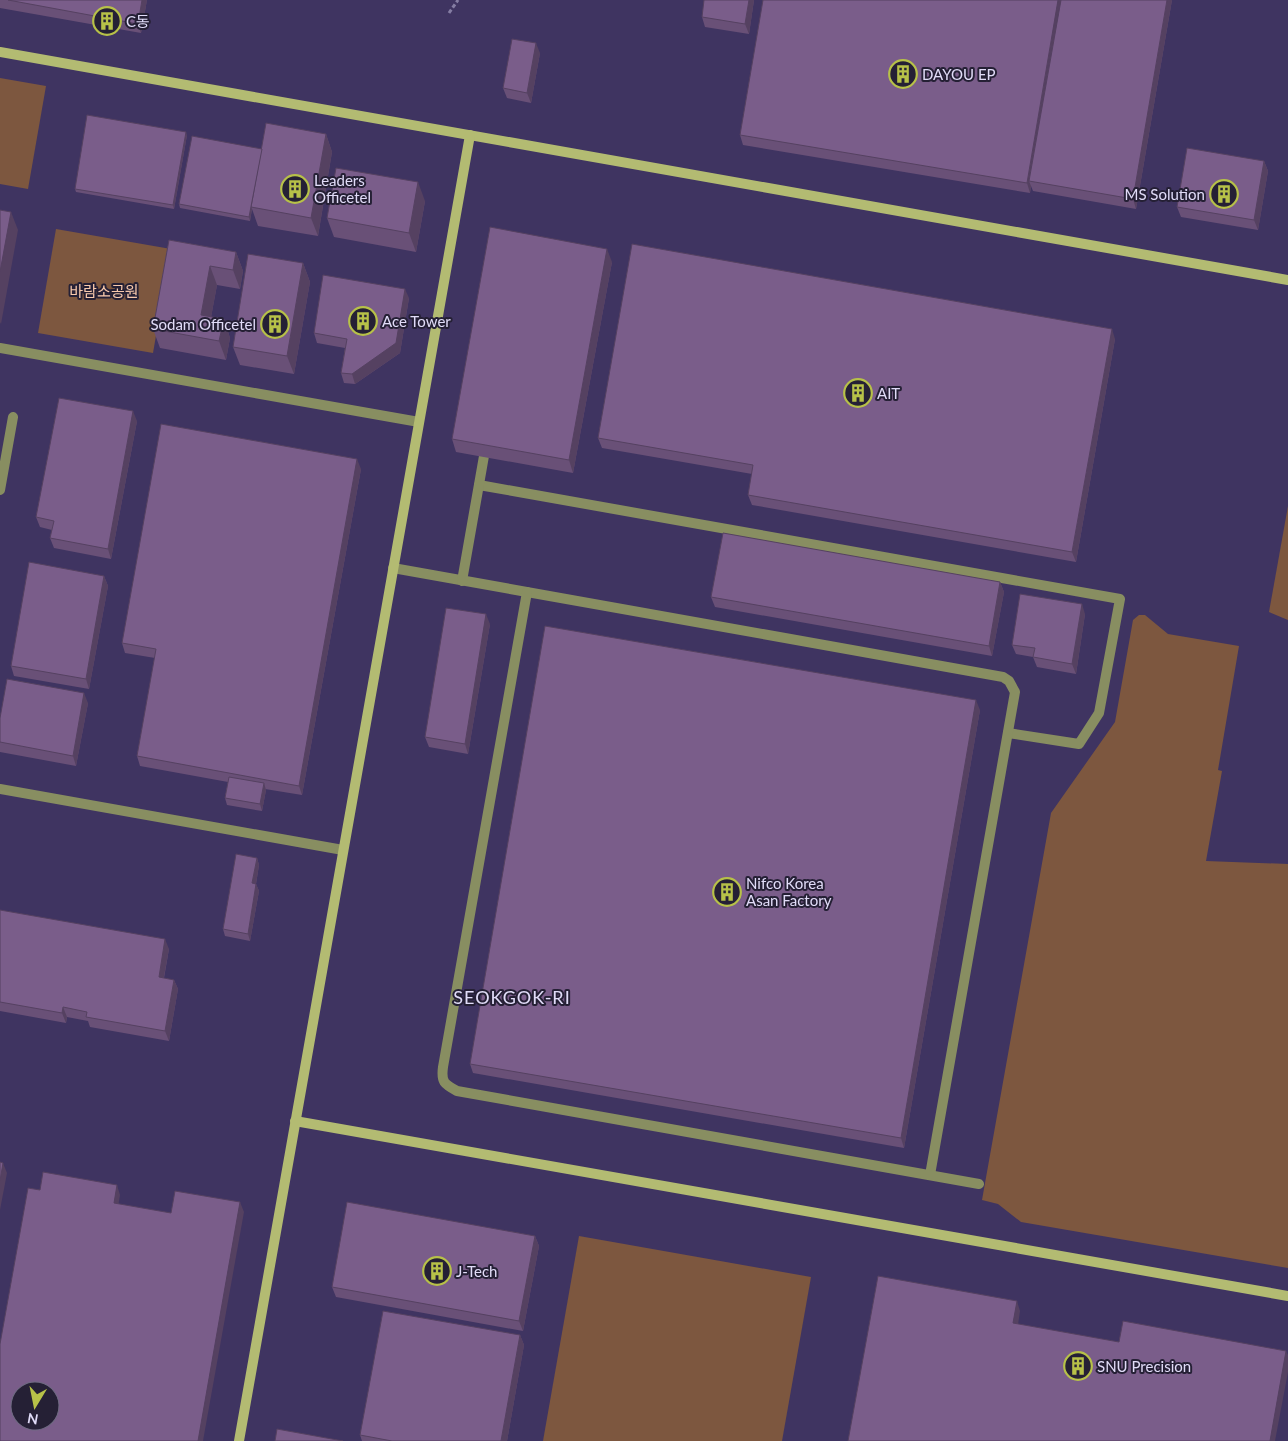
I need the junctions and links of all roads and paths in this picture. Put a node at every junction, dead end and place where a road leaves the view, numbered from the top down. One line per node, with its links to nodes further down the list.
1 (458, 0): 2 (path)
2 (449, 13)
3 (0, 52): 4 (street)
4 (470, 135): 5 (street); 8 (street)
5 (1288, 280)
6 (0, 348): 8 (street)
7 (13, 416): 11 (street)
8 (419, 422): 12 (street)
9 (484, 456): 10 (street)
10 (479, 485): 13 (street); 15 (street)
11 (0, 490)
12 (393, 568): 13 (street); 17 (street)
13 (462, 581): 14 (street)
14 (526, 592): 15 (street); 19 (street)
15 (1008, 733): 19 (street)
16 (0, 789): 17 (street)
17 (343, 850): 18 (street)
18 (295, 1121): 21 (street); 22 (street)
19 (930, 1175): 20 (street)
20 (978, 1184)
21 (1288, 1296)
22 (239, 1441)

